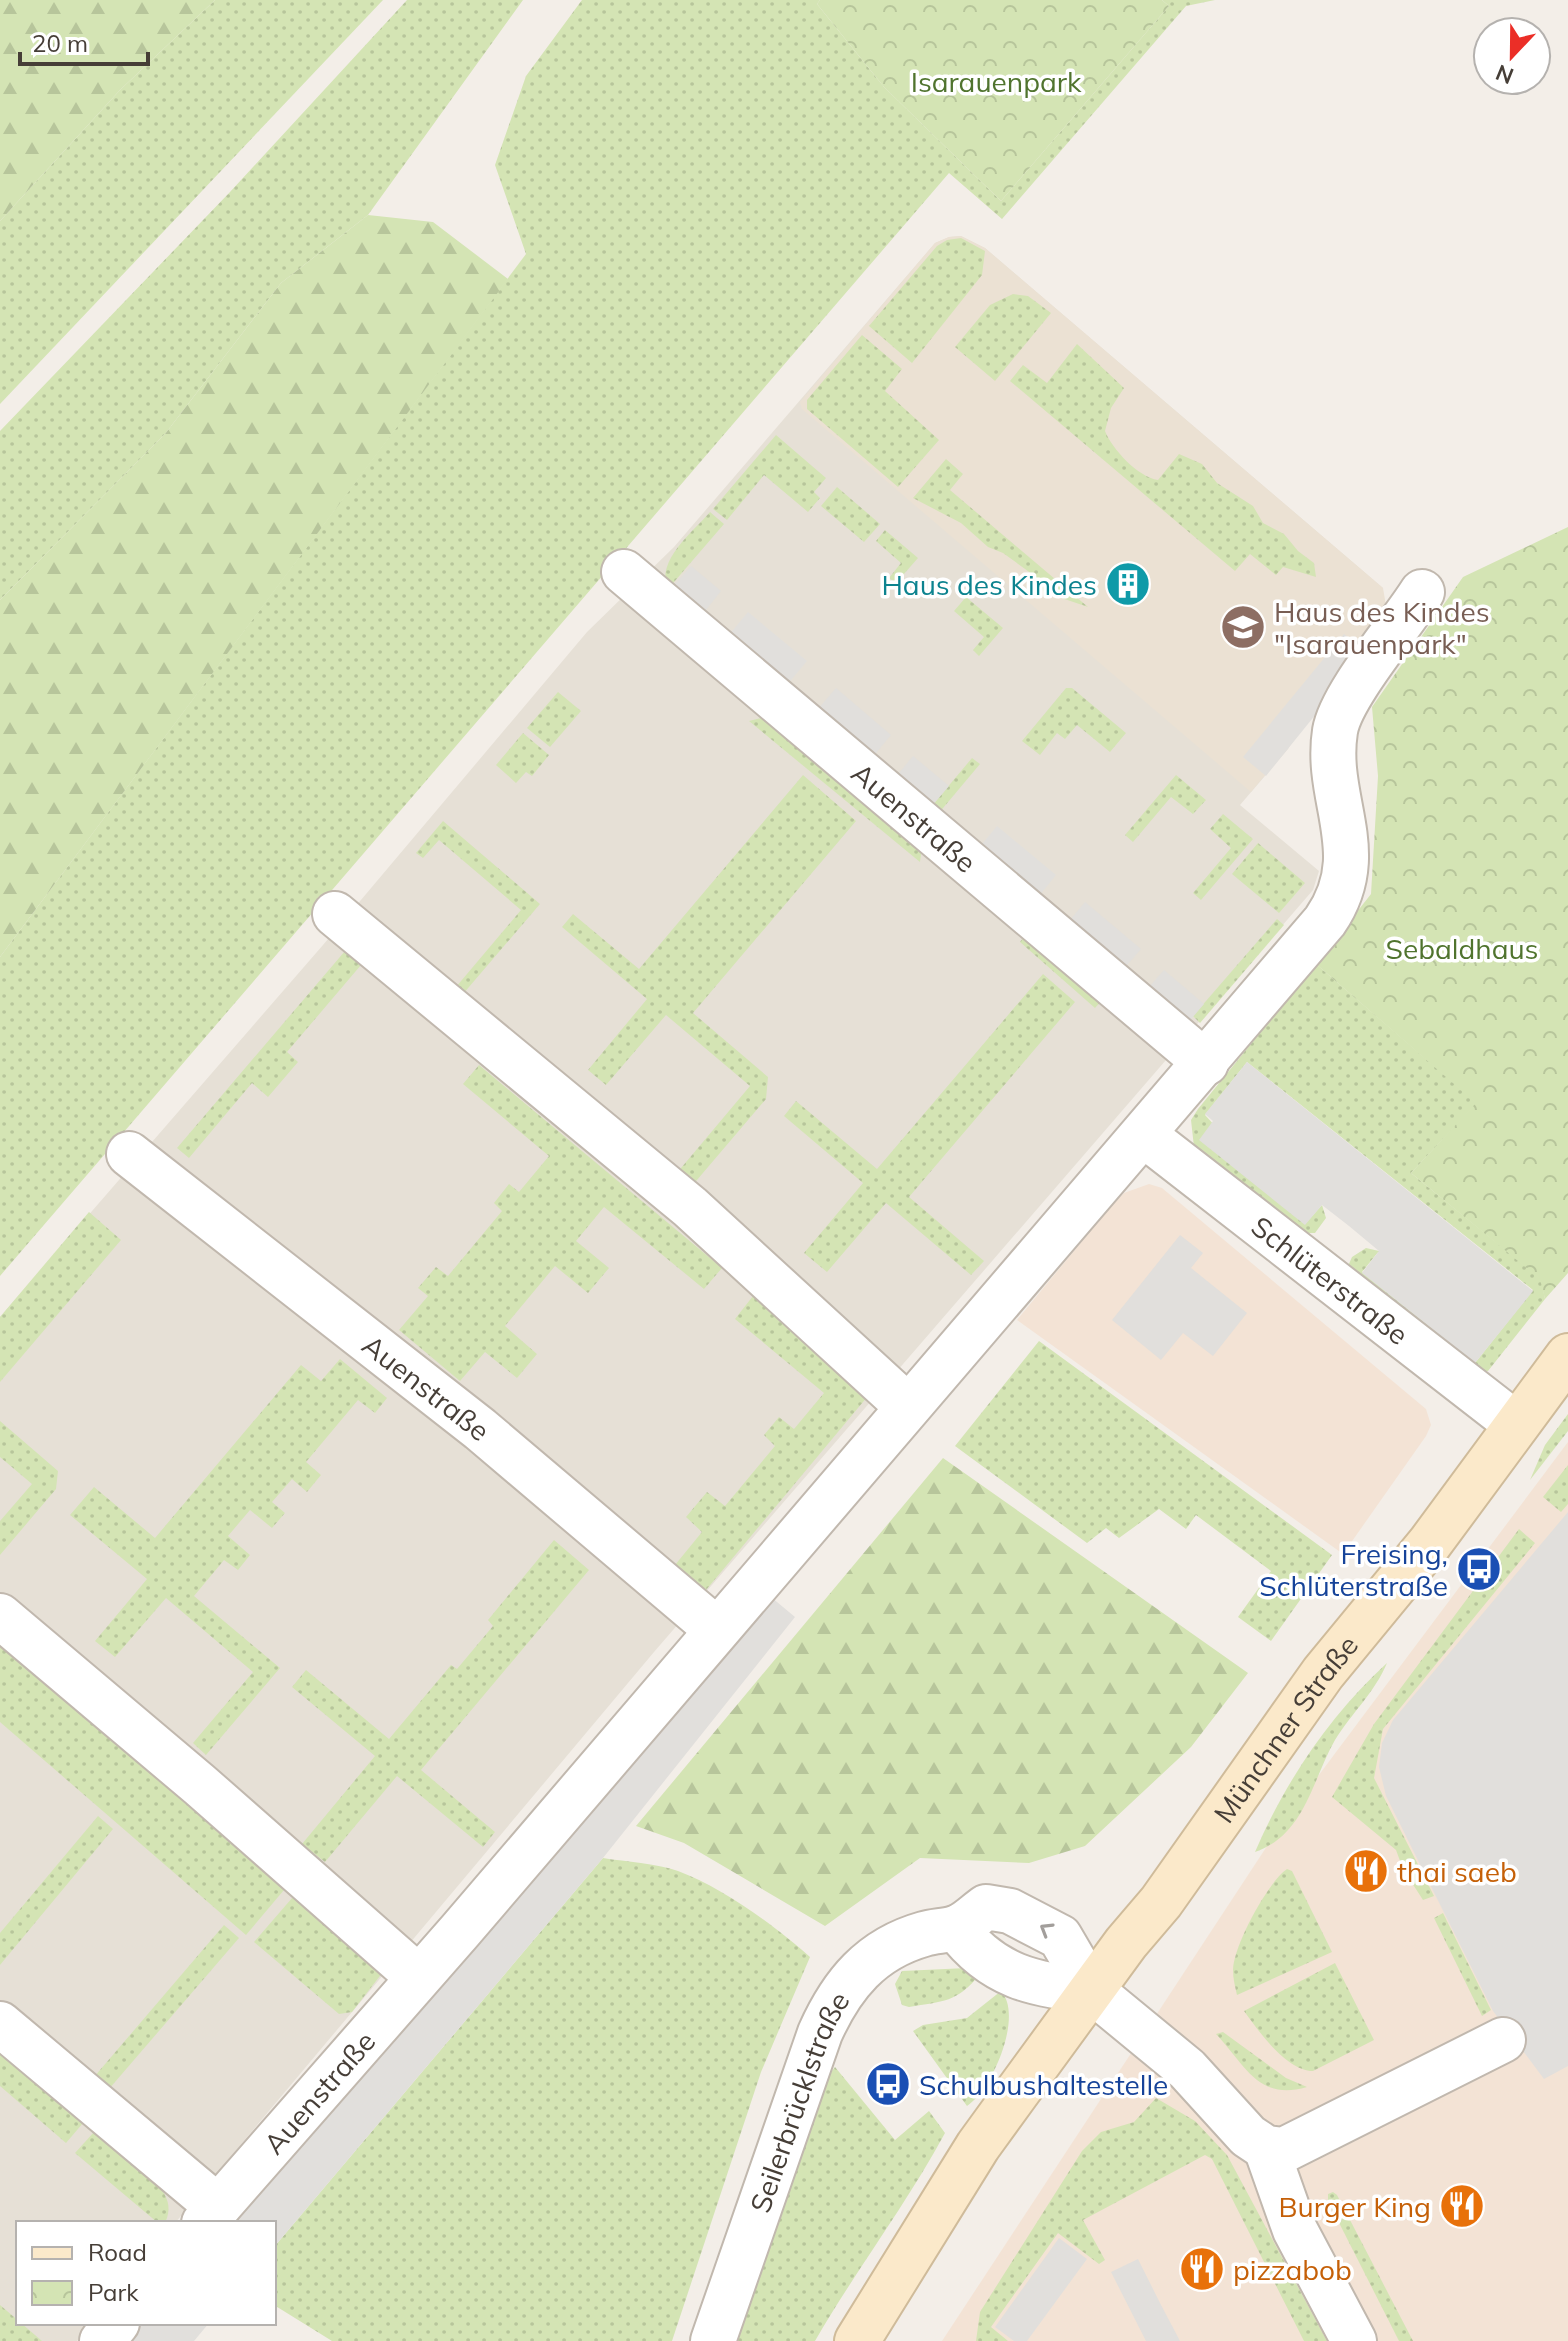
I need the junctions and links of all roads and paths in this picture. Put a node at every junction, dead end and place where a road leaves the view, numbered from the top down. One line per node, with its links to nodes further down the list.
1 (624, 572): 4 (street, Auenstraße)
2 (1422, 592): 4 (street, Auenstraße)
3 (335, 914): 8 (street)
4 (1206, 1063): 5 (street, Auenstraße)
5 (1144, 1135): 8 (street, Auenstraße); 9 (street, Schlüterstraße)
6 (129, 1154): 11 (street, Auenstraße)
7 (1568, 1356): 9 (main road, Münchner Straße)
8 (907, 1406): 11 (street, Auenstraße)
9 (1516, 1424): 14 (main road, Münchner Straße)
10 (0, 1616): 13 (street)
11 (716, 1629): 13 (street, Auenstraße)
12 (956, 1928): 14 (street); 14 (street, Seilerbrücklstraße, one-way to 12); 21 (street, Seilerbrücklstraße)
13 (417, 1976): 18 (street, Auenstraße)
14 (1091, 1990): 17 (street); 22 (main road, Münchner Straße)
15 (0, 2024): 18 (street, Auenstraße)
16 (1503, 2040): 17 (street)
17 (1266, 2148): 23 (street)
18 (211, 2215)
19 (115, 2325): 20 (street)
20 (102, 2341)
21 (713, 2341)
22 (857, 2341)
23 (1354, 2341)

